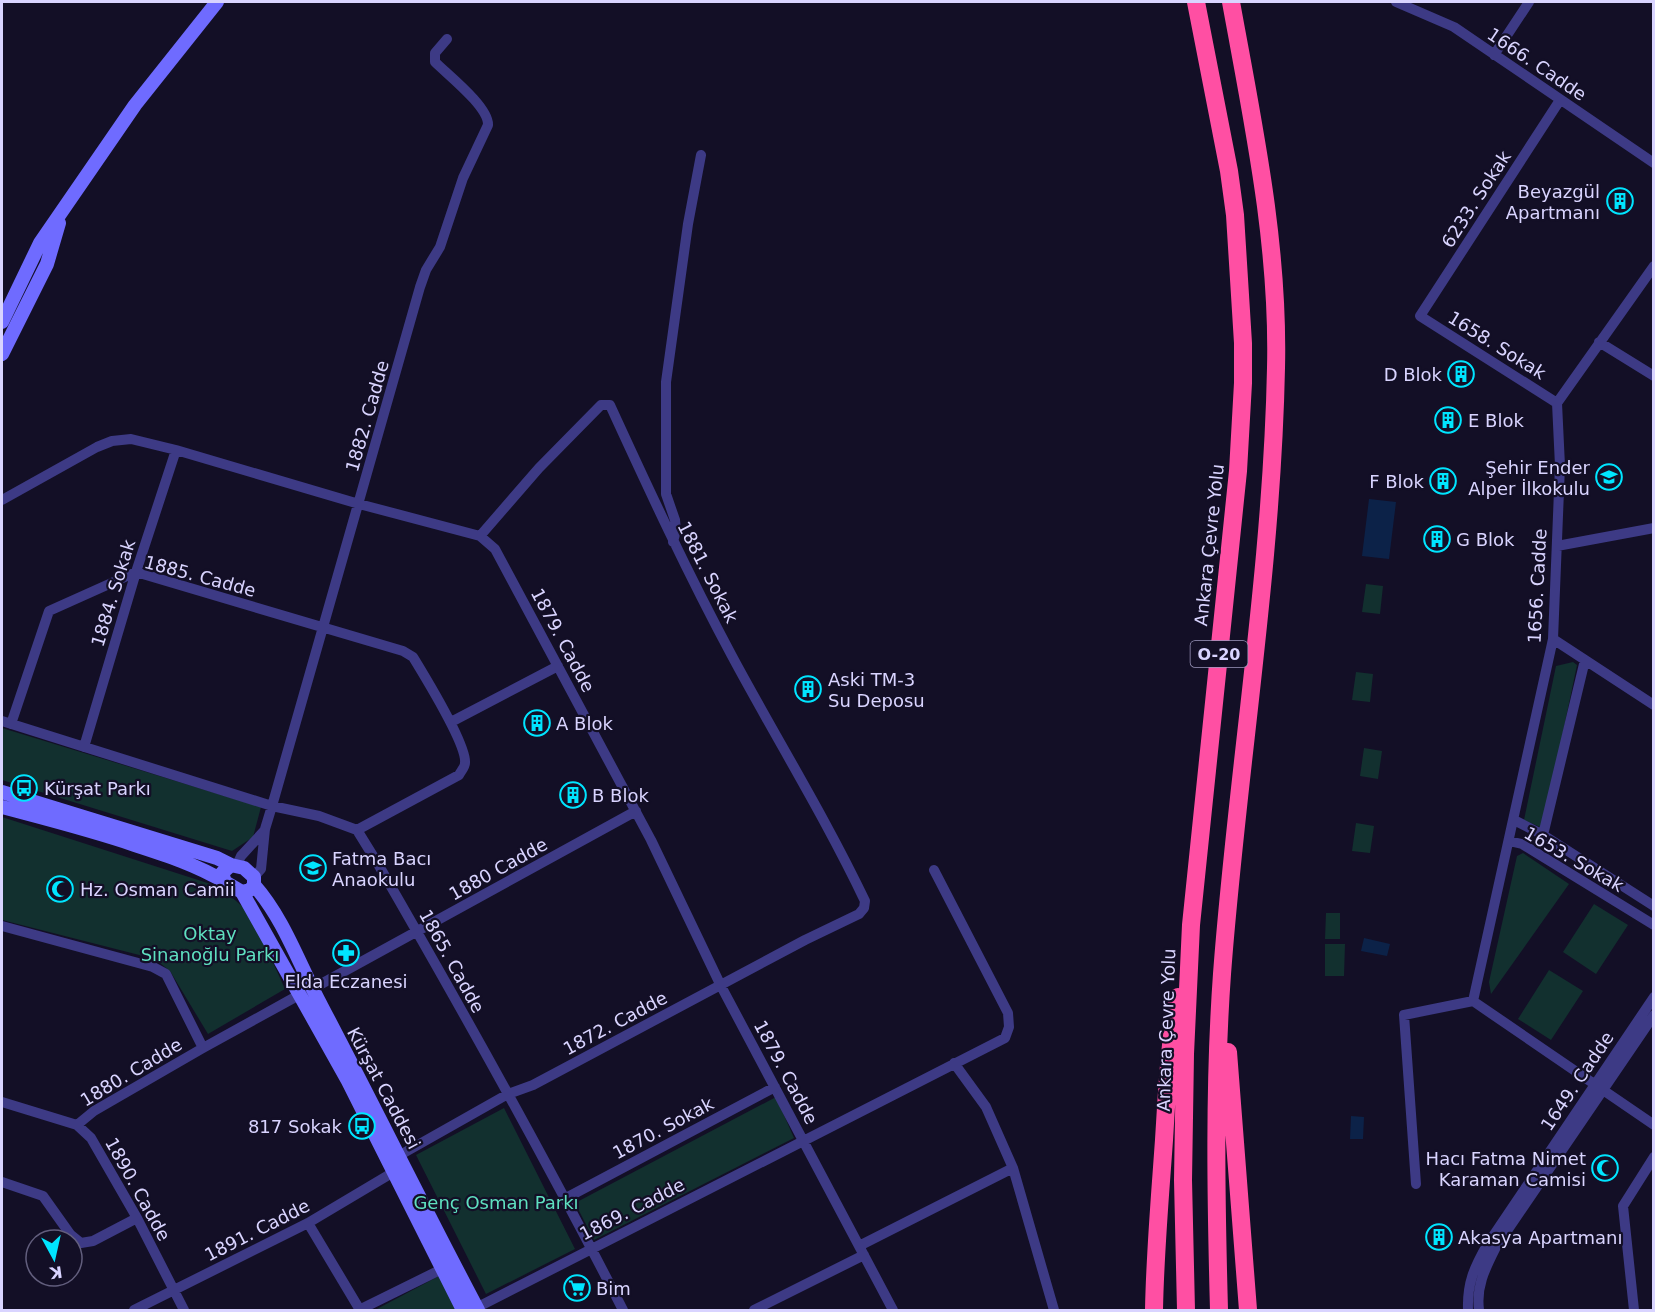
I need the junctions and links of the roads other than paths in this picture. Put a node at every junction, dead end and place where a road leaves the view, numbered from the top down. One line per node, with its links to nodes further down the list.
1 (217, 2): 11 (street)
2 (1196, 2): 51 (highway, Ankara Çevre Yolu / O-20)
3 (1231, 2): 55 (highway, O-20)
4 (1396, 2): 7 (street, 1666. Cadde)
5 (1529, 2): 7 (street)
6 (447, 39): 21 (street, 1882. Cadde)
7 (1494, 55): 8 (street, 1666. Cadde)
8 (1560, 100): 10 (street, 1666. Cadde); 13 (street, 6233. Sokak)
9 (701, 155): 24 (street)
10 (1653, 163)
11 (63, 209): 14 (street); 16 (street)
12 (1653, 266): 15 (street)
13 (1420, 316): 18 (street, 1658. Sokak)
14 (2, 322)
15 (1599, 342): 17 (street); 18 (street)
16 (2, 354)
17 (1653, 376)
18 (1557, 403): 25 (street, 1656. Cadde)
19 (176, 450): 20 (street); 21 (street); 26 (street, 1884. Sokak)
20 (2, 500)
21 (359, 504): 23 (street); 27 (street, 1882. Cadde)
22 (1653, 528): 25 (street)
23 (480, 536): 24 (street, 1881. Sokak); 30 (street, 1879. Cadde)
24 (673, 542): 50 (street, 1881. Sokak)
25 (1557, 546): 28 (street, 1656. Cadde)
26 (136, 572): 27 (street, 1885. Cadde); 33 (street, 1885. Cadde); 34 (street, 1884. Sokak)
27 (322, 628): 32 (street, 1885. Cadde); 36 (street, 1882. Cadde)
28 (1553, 639): 29 (street); 39 (street, 1656. Cadde)
29 (1585, 660): 31 (street); 42 (street)
30 (558, 666): 32 (street); 38 (street, 1879. Cadde)
31 (1652, 702)
32 (451, 722): 41 (street, 1885. Cadde)
33 (6, 723): 34 (street)
34 (84, 747): 36 (street)
35 (2, 792): 44 (street)
36 (272, 806): 40 (street, 1882. Cadde); 41 (street)
37 (2, 807): 47 (street)
38 (636, 811): 54 (street, 1880 Cadde); 56 (street, 1879. Cadde)
39 (1514, 820): 42 (street); 43 (street, 1656. Cadde)
40 (265, 830): 44 (street, 1882. Cadde); 46 (street, 1882. Cadde)
41 (357, 830): 54 (street, 1865. Cadde)
42 (1543, 835): 49 (street)
43 (1509, 841): 52 (street, 1653. Sokak); 60 (street, 1656. Cadde)
44 (234, 865): 46 (street); 47 (street)
45 (934, 870): 63 (street, 1869. Cadde)
46 (254, 881): 48 (street); 57 (street, Kürşat Caddesi)
47 (225, 882): 48 (street)
48 (242, 892): 58 (street, Kürşat Caddesi)
49 (1653, 906)
50 (859, 914): 56 (street, 1872. Cadde)
51 (1191, 924): 91 (highway); 92 (highway, Ankara Çevre Yolu / O-20)
52 (1653, 925)
53 (2, 926): 62 (street)
54 (417, 932): 57 (street, 1880 Cadde); 66 (street, 1865. Cadde)
55 (1222, 976): 93 (highway, O-20); 94 (highway)
56 (721, 986): 65 (street, 1879. Cadde); 66 (street, 1872. Cadde)
57 (312, 989): 72 (street, Kürşat Caddesi)
58 (299, 995): 62 (street, 1880. Cadde); 72 (street, Kürşat Caddesi)
59 (1653, 998): 64 (street, 1649. Cadde)
60 (1473, 1001): 64 (street); 75 (street)
61 (1653, 1015): 64 (street, 1649. Cadde)
62 (203, 1048): 68 (street, 1880. Cadde)
63 (954, 1063): 70 (street, 1869. Cadde); 73 (street)
64 (1599, 1086): 69 (street); 95 (street, 1649. Cadde); 96 (street, 1649. Cadde)
65 (775, 1087): 70 (street, 1879. Cadde); 76 (street, 1870. Sokak)
66 (508, 1094): 72 (street, 1872. Cadde); 76 (street, 1865. Cadde)
67 (2, 1102): 68 (street)
68 (77, 1125): 77 (street, 1890. Cadde)
69 (1653, 1125)
70 (803, 1140): 79 (street, 1869. Cadde); 80 (street, 1879. Cadde)
71 (1653, 1158): 97 (street)
72 (393, 1163): 78 (street, 1891. Cadde); 81 (street, Kürşat Caddesi); 84 (street, Kürşat Caddesi)
73 (1013, 1168): 80 (street); 90 (street)
74 (2, 1182): 77 (street)
75 (1416, 1184)
76 (566, 1198): 79 (street, 1865. Cadde)
77 (137, 1218): 82 (street, 1890. Cadde)
78 (308, 1223): 82 (street, 1891. Cadde); 83 (street)
79 (591, 1249): 84 (street, 1869. Cadde); 87 (street, 1865. Cadde)
80 (862, 1251): 88 (street); 89 (street, 1879. Cadde)
81 (442, 1269): 83 (street); 84 (street, Kürşat Caddesi)
82 (173, 1291): 85 (street, 1891. Cadde); 86 (street, 1890. Cadde)
83 (359, 1310)
84 (472, 1310)
85 (134, 1311)
86 (184, 1311)
87 (623, 1311)
88 (754, 1311)
89 (893, 1311)
90 (1054, 1311)
91 (1154, 1311)
92 (1186, 1311)
93 (1219, 1311)
94 (1248, 1311)
95 (1468, 1311)
96 (1479, 1311)
97 (1634, 1311)

